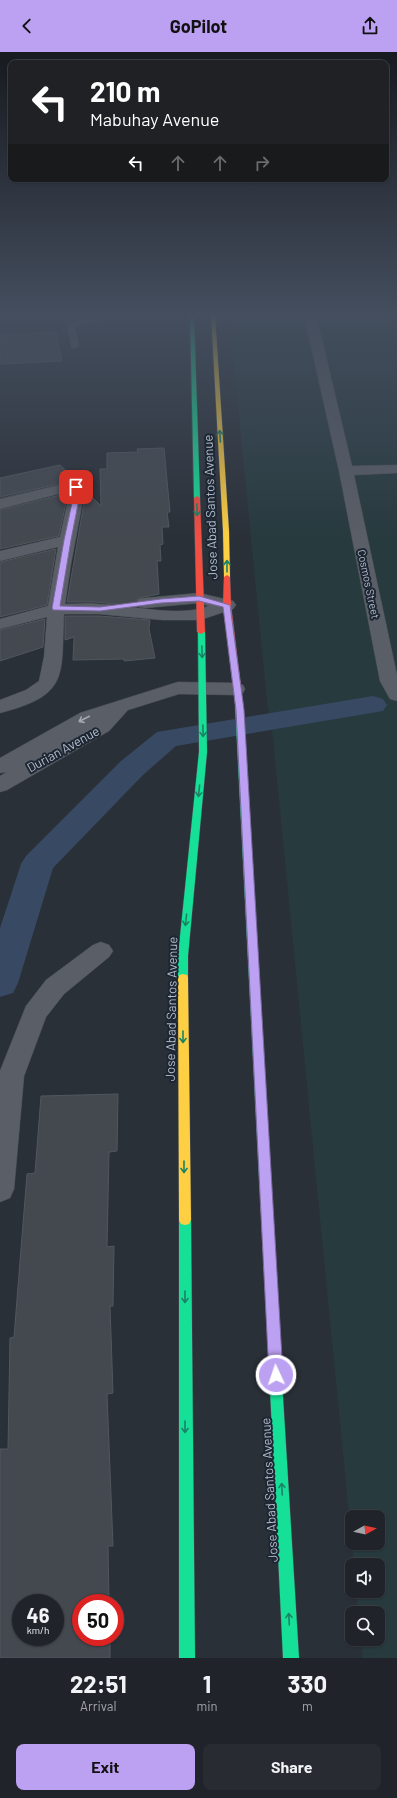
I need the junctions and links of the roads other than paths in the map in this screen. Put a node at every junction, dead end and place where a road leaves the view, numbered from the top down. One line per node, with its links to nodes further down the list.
1 (194, 389): 10 (main road, Jose Abad Santos Avenue, one-way to 10)
2 (217, 389): 9 (main road, Jose Abad Santos Avenue, one-way to 2)
3 (327, 389): 5 (street, Cosmos Street)
4 (397, 469): 5 (street)
5 (346, 471): 15 (street, Cosmos Street)
6 (0, 504): 7 (street)
7 (67, 540): 8 (street); 11 (street)
8 (0, 556)
9 (227, 605): 10 (street); 14 (main road, Jose Abad Santos Avenue)
10 (200, 607): 11 (street); 13 (main road, Jose Abad Santos Avenue, one-way to 13)
11 (56, 608): 12 (street); 17 (street)
12 (0, 624)
13 (203, 688): 14 (street, Durian Avenue); 16 (street, Durian Avenue); 22 (main road, Jose Abad Santos Avenue, one-way to 22)
14 (236, 689): 23 (main road, Jose Abad Santos Avenue, one-way to 14)
15 (397, 695)
16 (121, 706): 18 (street, Durian Avenue, one-way to 18); 19 (street, Durian Avenue)
17 (0, 707)
18 (0, 767)
19 (0, 785)
20 (101, 950): 21 (street)
21 (0, 1189)
22 (187, 1658)
23 (291, 1658)

